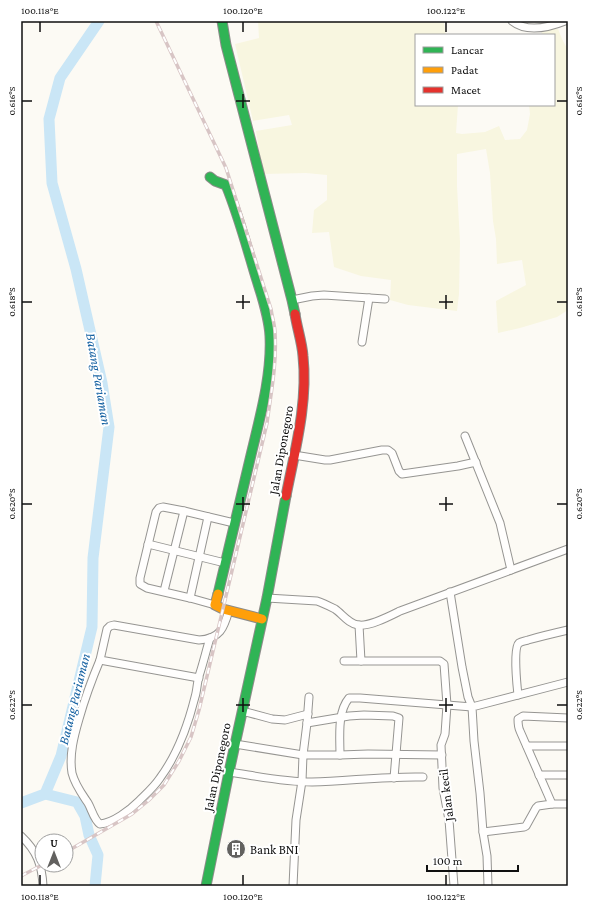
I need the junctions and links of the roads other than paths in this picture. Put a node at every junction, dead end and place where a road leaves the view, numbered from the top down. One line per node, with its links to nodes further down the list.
1 (222, 21): 7 (main road, Jalan Diponegoro)
2 (512, 21): 3 (street)
3 (565, 21)
4 (210, 177): 14 (main road)
5 (369, 298): 6 (street); 7 (street); 8 (street)
6 (386, 299)
7 (292, 300): 10 (main road, Jalan Diponegoro)
8 (362, 342)
9 (465, 436): 11 (street)
10 (294, 455): 11 (street); 24 (main road, Jalan Diponegoro)
11 (476, 462): 20 (street)
12 (184, 511): 13 (street); 15 (street); 17 (street)
13 (208, 517): 14 (street); 18 (street)
14 (234, 523): 19 (main road)
15 (148, 544): 17 (street); 21 (street)
16 (568, 549): 20 (street)
17 (174, 551): 18 (street); 21 (street)
18 (199, 557): 19 (street); 23 (street)
19 (225, 563): 25 (main road)
20 (511, 570): 22 (street)
21 (164, 591): 23 (street)
22 (450, 592): 28 (street); 39 (street)
23 (190, 598): 25 (street)
24 (267, 598): 27 (main road, Jalan Diponegoro); 28 (street)
25 (216, 605): 26 (main road)
26 (229, 610): 27 (main road); 30 (street)
27 (262, 619): 40 (main road, Jalan Diponegoro)
28 (359, 625): 33 (street)
29 (568, 630): 36 (street)
30 (210, 638): 31 (street); 34 (street)
31 (100, 660): 34 (street); 34 (street)
32 (344, 661): 33 (street, Jalan kecil)
33 (362, 661): 38 (street, Jalan kecil)
34 (199, 678)
35 (568, 682): 36 (street)
36 (518, 695): 39 (street)
37 (309, 697): 41 (street)
38 (447, 705): 39 (street); 42 (street); 51 (street, Jalan kecil)
39 (472, 707): 60 (street)
40 (242, 711): 41 (street); 45 (main road, Jalan Diponegoro)
41 (308, 714): 44 (street)
42 (341, 718): 44 (street); 48 (street); 50 (street)
43 (568, 718): 46 (street)
44 (307, 723): 49 (street)
45 (235, 744): 49 (street); 52 (main road, Jalan Diponegoro)
46 (527, 746): 47 (street); 53 (street)
47 (568, 746)
48 (397, 754): 50 (street); 51 (street); 56 (street)
49 (303, 755): 50 (street); 57 (street)
50 (340, 755)
51 (442, 755): 65 (street, Jalan kecil)
52 (229, 772): 57 (street); 63 (main road, Jalan Diponegoro)
53 (539, 775): 54 (street); 58 (street)
54 (568, 775)
55 (423, 777): 56 (street)
56 (394, 778): 57 (street)
57 (302, 782): 64 (street)
58 (552, 804): 59 (street); 60 (street)
59 (568, 804)
60 (483, 832): 66 (street)
61 (21, 836): 62 (street)
62 (43, 886)
63 (206, 886)
64 (293, 886)
65 (454, 886)
66 (488, 886)

